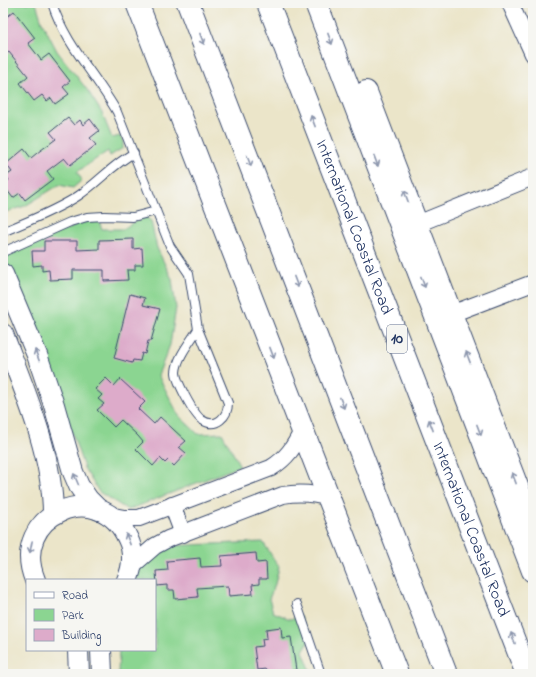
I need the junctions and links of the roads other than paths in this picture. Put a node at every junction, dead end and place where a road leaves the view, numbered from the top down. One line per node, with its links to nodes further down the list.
1 (52, 3): 10 (lane)
2 (137, 3): 21 (main road, one-way to 21)
3 (151, 3): 38 (main road)
4 (188, 3): 39 (main road, one-way to 39)
5 (268, 3): 40 (main road, International Coastal Road / 10, one-way to 5)
6 (316, 3): 28 (main road, one-way to 28)
7 (332, 3): 13 (main road, one-way to 7)
8 (510, 3): 9 (street)
9 (533, 54)
10 (134, 153): 12 (lane); 14 (lane)
11 (533, 177): 13 (street)
12 (156, 211): 15 (lane); 19 (lane)
13 (417, 224): 18 (main road)
14 (3, 232)
15 (3, 252)
16 (3, 274): 24 (street, one-way to 16)
17 (533, 283): 18 (street)
18 (451, 314): 26 (main road, one-way to 18)
19 (198, 328): 19 (lane)
20 (3, 334): 25 (street)
21 (302, 431): 22 (main road); 23 (street)
22 (329, 498): 27 (street); 37 (main road)
23 (172, 505): 24 (street); 27 (street)
24 (104, 512): 25 (street); 29 (street, one-way to 24)
25 (53, 514): 30 (street, one-way to 30)
26 (531, 517)
27 (183, 534): 29 (street)
28 (533, 571)
29 (129, 573)
30 (35, 579)
31 (297, 604): 36 (lane)
32 (78, 651): 34 (street)
33 (101, 651): 35 (street)
34 (78, 674)
35 (102, 674)
36 (321, 674)
37 (397, 674)
38 (410, 674)
39 (446, 674)
40 (527, 674)

